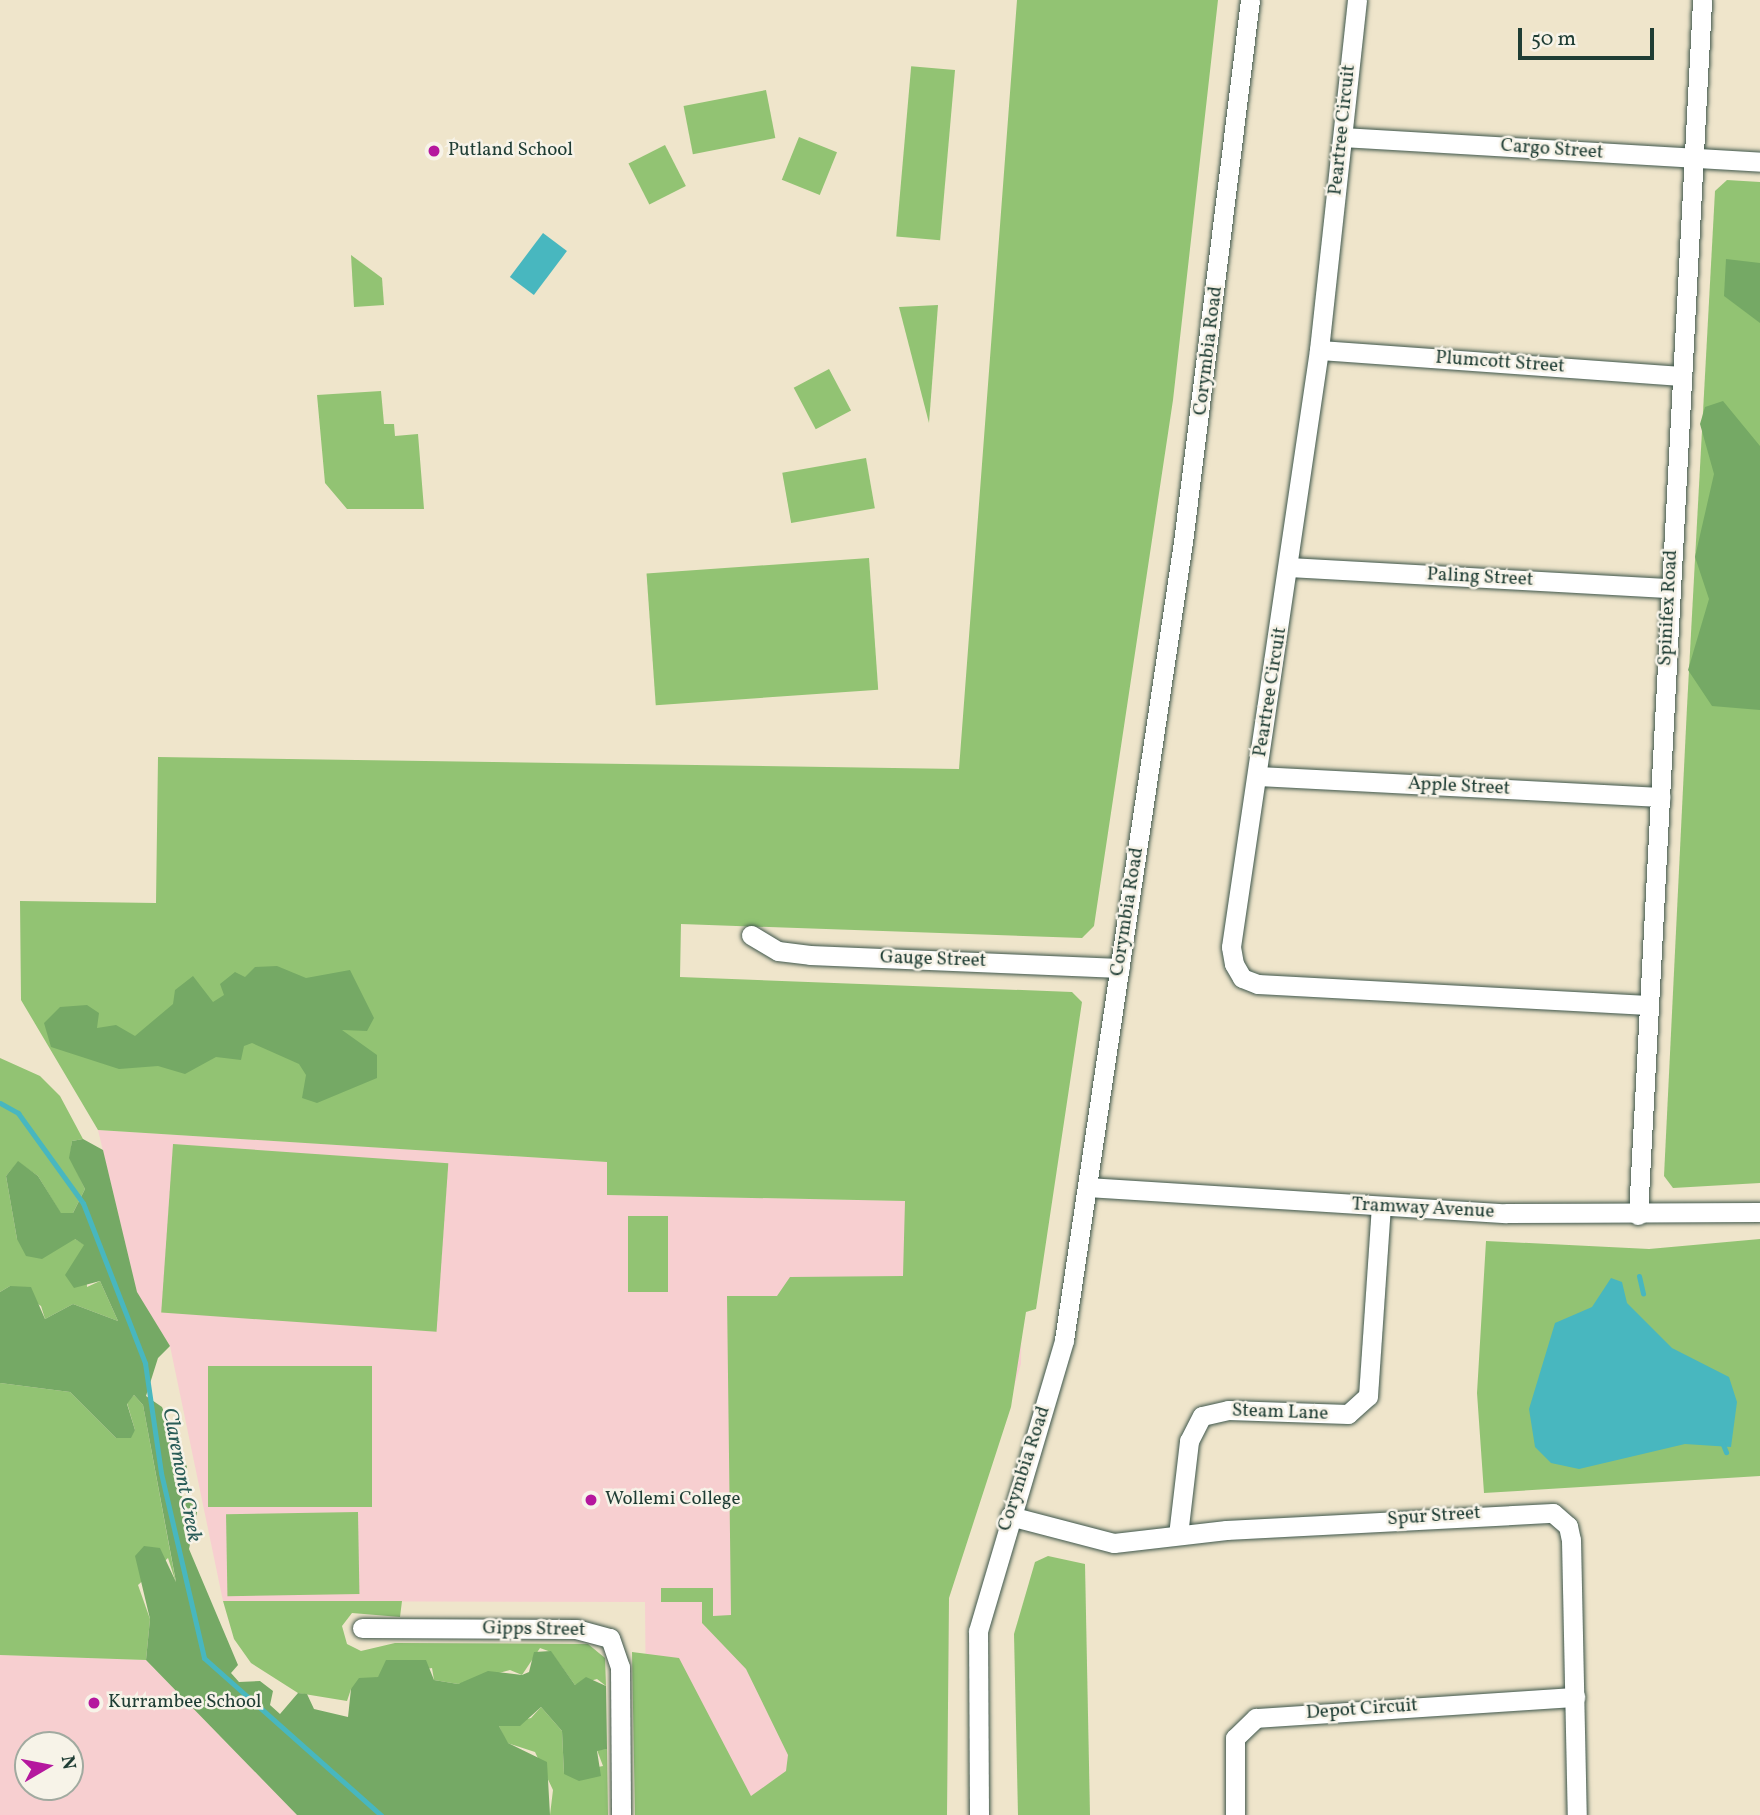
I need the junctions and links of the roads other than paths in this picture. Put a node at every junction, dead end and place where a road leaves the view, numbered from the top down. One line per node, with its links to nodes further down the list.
1 (1250, 0): 14 (street, Corymbia Road)
2 (1357, 0): 4 (street, Peartree Circuit)
3 (1702, 0): 5 (street, Spinifex Road)
4 (1343, 137): 5 (street, Cargo Street); 7 (street, Peartree Circuit)
5 (1693, 159): 6 (street, Cargo Street); 8 (street, Spinifex Road)
6 (1760, 163)
7 (1319, 350): 8 (street, Plumcott Street); 9 (street, Peartree Circuit)
8 (1682, 376): 10 (street, Spinifex Road)
9 (1289, 567): 10 (street, Paling Street); 11 (street, Peartree Circuit)
10 (1670, 588): 12 (street, Spinifex Road)
11 (1258, 776): 12 (street, Apple Street); 15 (street, Peartree Circuit)
12 (1660, 797): 15 (street, Spinifex Road)
13 (751, 935): 14 (street, Gauge Street)
14 (1120, 968): 16 (street, Corymbia Road)
15 (1647, 1005): 19 (street, Spinifex Road)
16 (1087, 1187): 17 (street, Tramway Avenue); 20 (street, Corymbia Road)
17 (1381, 1207): 19 (street, Tramway Avenue); 21 (street, Steam Lane)
18 (1760, 1212): 19 (street, Tramway Avenue)
19 (1638, 1215)
20 (1010, 1516): 21 (street, Spur Street); 25 (street, Corymbia Road)
21 (1178, 1535): 23 (street, Spur Street)
22 (362, 1628): 24 (street, Gipps Street)
23 (1575, 1697): 26 (street, Depot Circuit); 27 (street, Spur Street)
24 (621, 1815)
25 (979, 1815)
26 (1235, 1815)
27 (1577, 1815)

